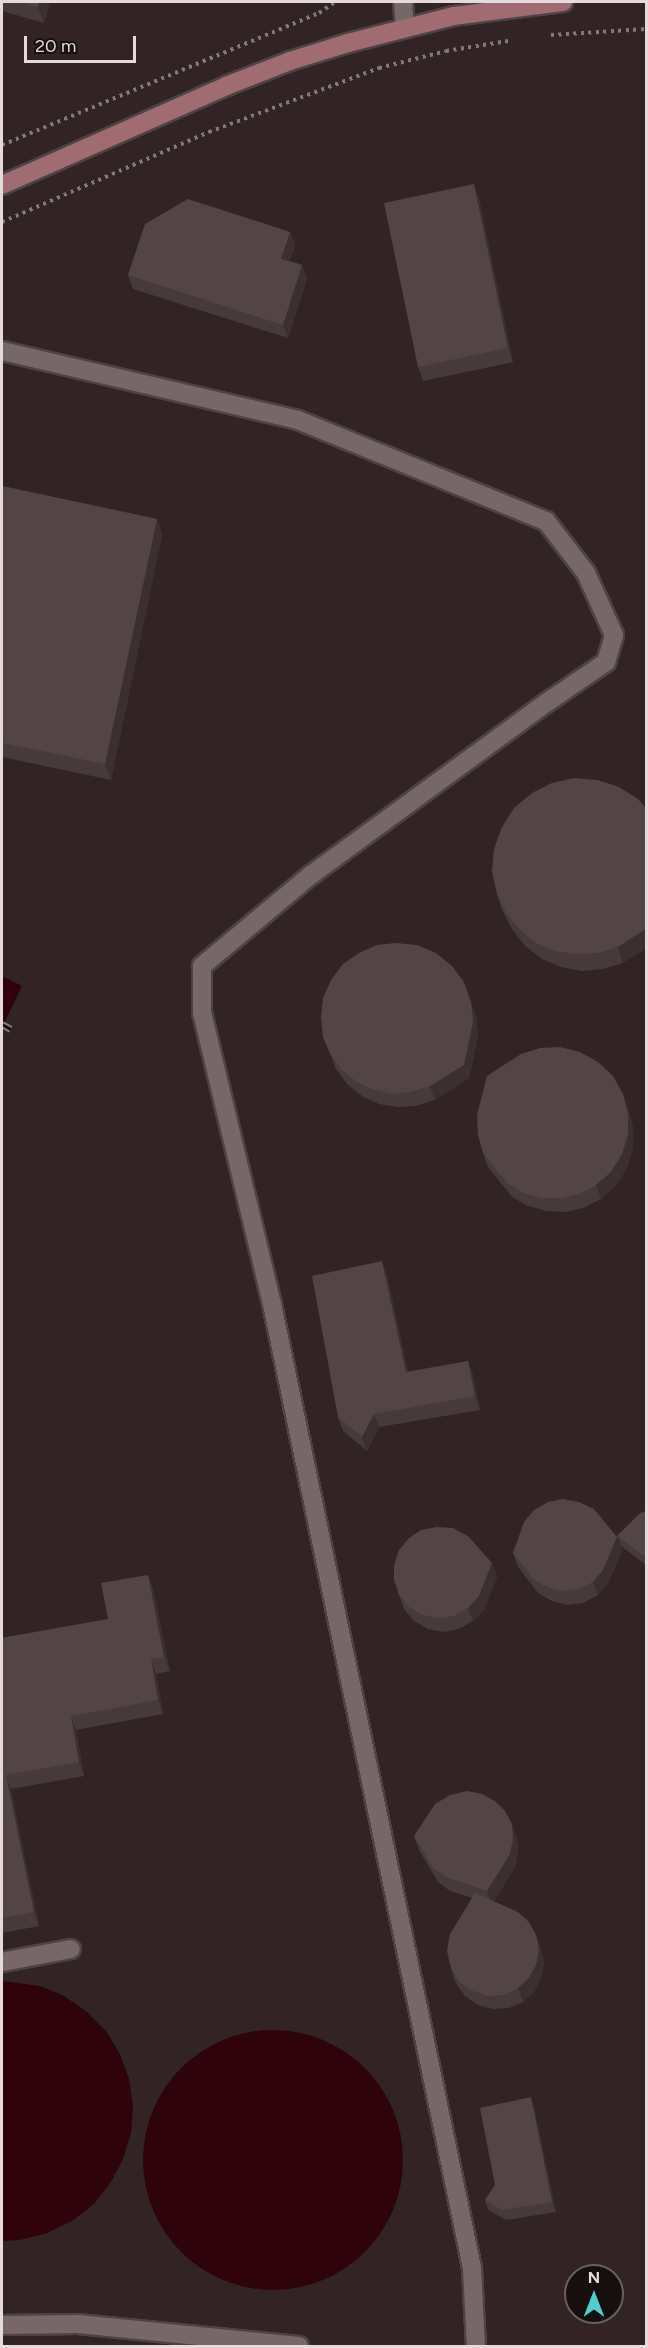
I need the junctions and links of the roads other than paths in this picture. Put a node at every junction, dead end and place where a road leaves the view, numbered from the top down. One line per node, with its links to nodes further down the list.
1 (403, 2): 3 (street)
2 (563, 2): 3 (street)
3 (405, 28): 4 (street)
4 (2, 185)
5 (2, 351): 10 (street)
6 (71, 1949): 7 (street)
7 (2, 1962)
8 (2, 2325): 9 (street)
9 (299, 2346)
10 (476, 2346)

